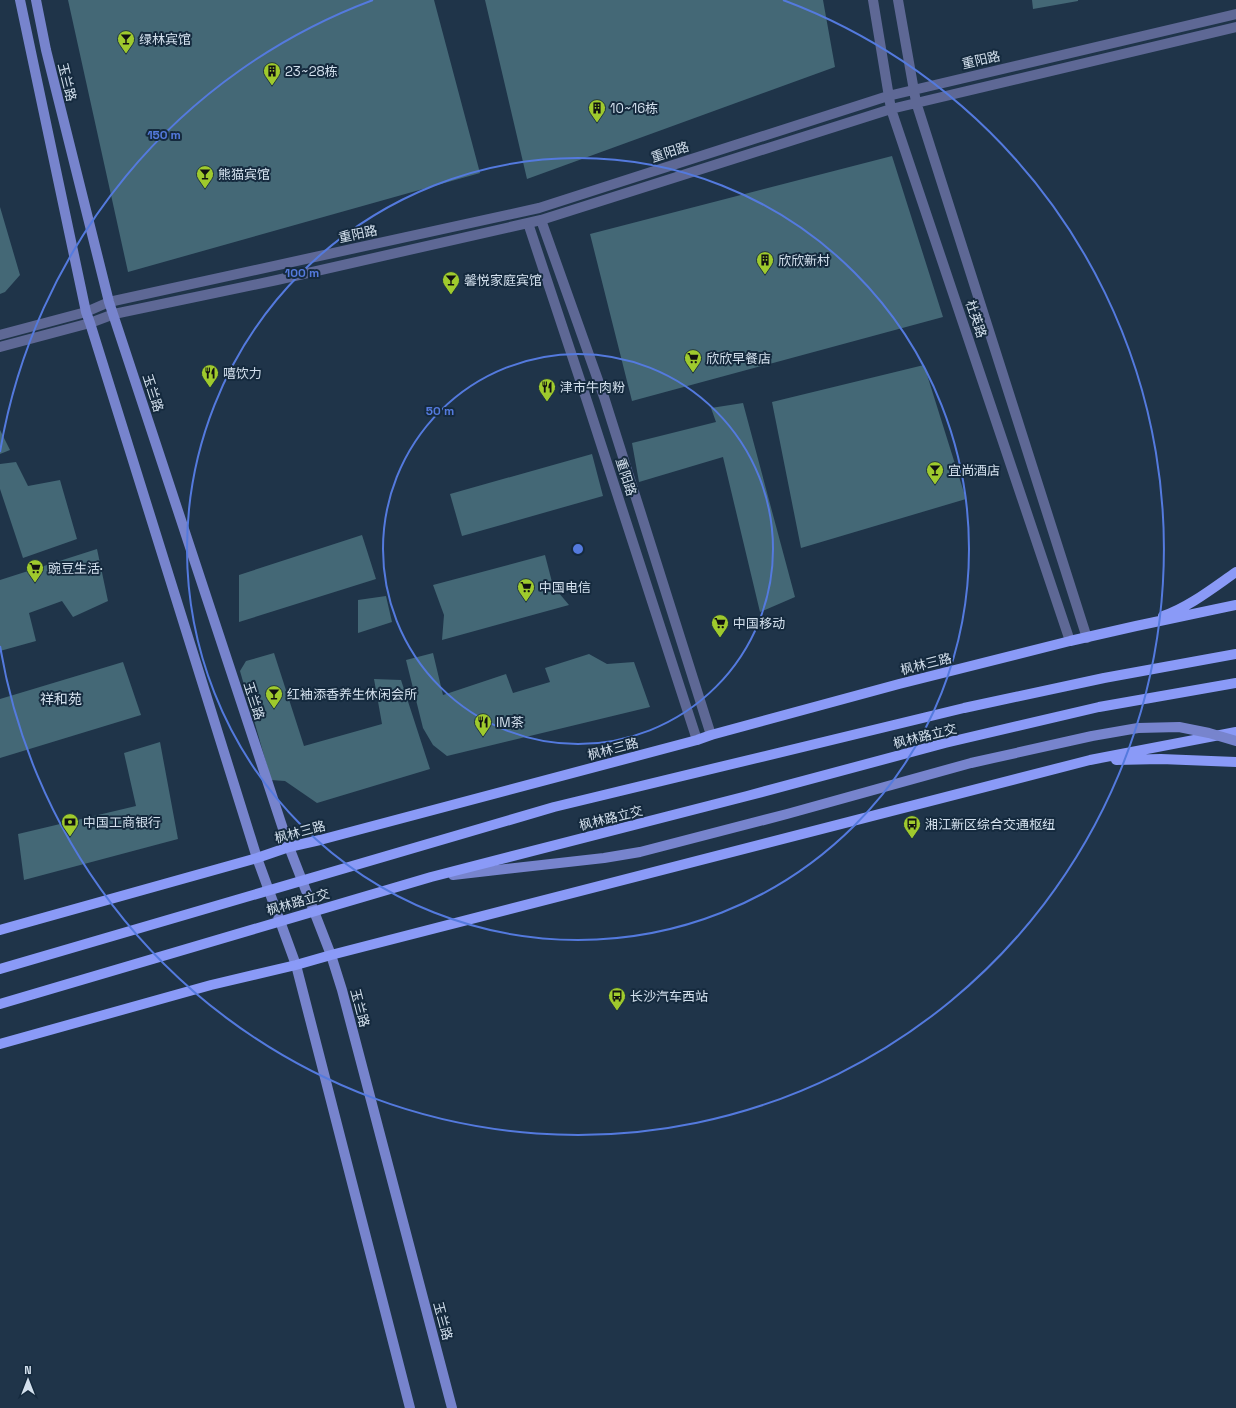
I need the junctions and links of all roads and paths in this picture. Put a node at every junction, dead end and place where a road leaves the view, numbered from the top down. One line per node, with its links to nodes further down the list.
1 (20, 0): 14 (main road)
2 (36, 0): 13 (main road, 玉兰路)
3 (873, 0): 8 (street, 杜英路)
4 (898, 0): 7 (street, 杜英路)
5 (1236, 14): 7 (street, 重阳路)
6 (1236, 27): 9 (street, 重阳路)
7 (913, 90): 8 (street, 重阳路); 9 (street, 杜英路)
8 (888, 96): 10 (street, 杜英路); 13 (street, 重阳路)
9 (916, 102): 10 (street, 重阳路); 22 (street, 杜英路)
10 (892, 109): 11 (street, 重阳路); 23 (street, 杜英路)
11 (541, 220): 12 (street, 重阳路); 27 (street, 重阳路)
12 (528, 223): 15 (street, 重阳路); 28 (street, 重阳路)
13 (108, 302): 14 (street, 重阳路); 15 (main road, 玉兰路)
14 (86, 312): 16 (main road); 17 (street, 重阳路)
15 (114, 314): 16 (street, 重阳路); 32 (main road, 玉兰路)
16 (90, 323): 18 (street, 重阳路); 33 (main road)
17 (0, 335)
18 (0, 348)
19 (1236, 572): 21 (main road)
20 (1236, 605): 21 (main road, 枫林三路)
21 (1136, 626): 22 (main road, 枫林三路)
22 (1087, 638): 23 (main road, 枫林三路)
23 (1070, 642): 27 (main road, 枫林三路)
24 (1236, 654): 38 (main road, 枫林路立交, bridge)
25 (1236, 683): 34 (main road, 枫林路立交, bridge)
26 (1236, 732): 30 (main road)
27 (711, 735): 28 (main road, 枫林三路)
28 (696, 740): 32 (main road, 枫林三路)
29 (1236, 741): 34 (main road, bridge)
30 (1090, 760): 31 (main road); 36 (main road)
31 (1236, 762)
32 (289, 847): 33 (main road, 枫林三路); 36 (main road, 玉兰路)
33 (257, 858): 35 (main road, 枫林三路); 37 (main road)
34 (431, 877): 39 (main road, 枫林路立交, bridge)
35 (0, 930)
36 (331, 955): 37 (main road); 42 (main road, 玉兰路)
37 (296, 965): 40 (main road); 41 (main road)
38 (0, 969)
39 (0, 1004)
40 (0, 1044)
41 (410, 1408)
42 (452, 1408)

